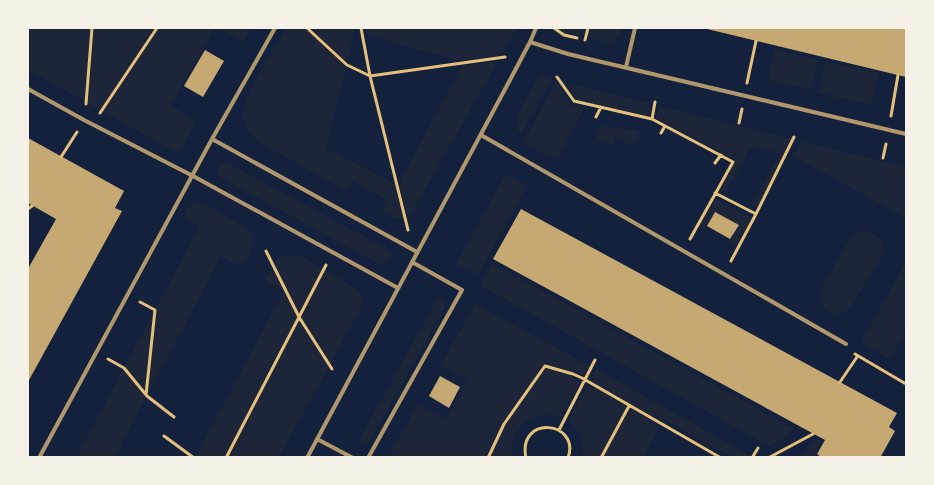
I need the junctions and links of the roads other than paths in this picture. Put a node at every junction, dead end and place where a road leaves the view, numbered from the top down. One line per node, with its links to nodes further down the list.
1 (276, 28): 9 (lane)
2 (536, 28): 4 (lane)
3 (634, 28): 5 (lane)
4 (530, 42): 5 (lane); 8 (lane)
5 (626, 67): 7 (lane)
6 (28, 89): 10 (lane)
7 (906, 134)
8 (481, 135): 11 (lane); 14 (lane)
9 (212, 138): 10 (lane); 11 (lane)
10 (193, 176): 13 (lane); 16 (lane)
11 (417, 252): 12 (lane)
12 (412, 262): 13 (lane); 19 (lane)
13 (398, 288): 15 (lane)
14 (846, 344)
15 (317, 439): 17 (lane); 18 (lane)
16 (39, 458)
17 (306, 458)
18 (353, 458)
19 (368, 458)

